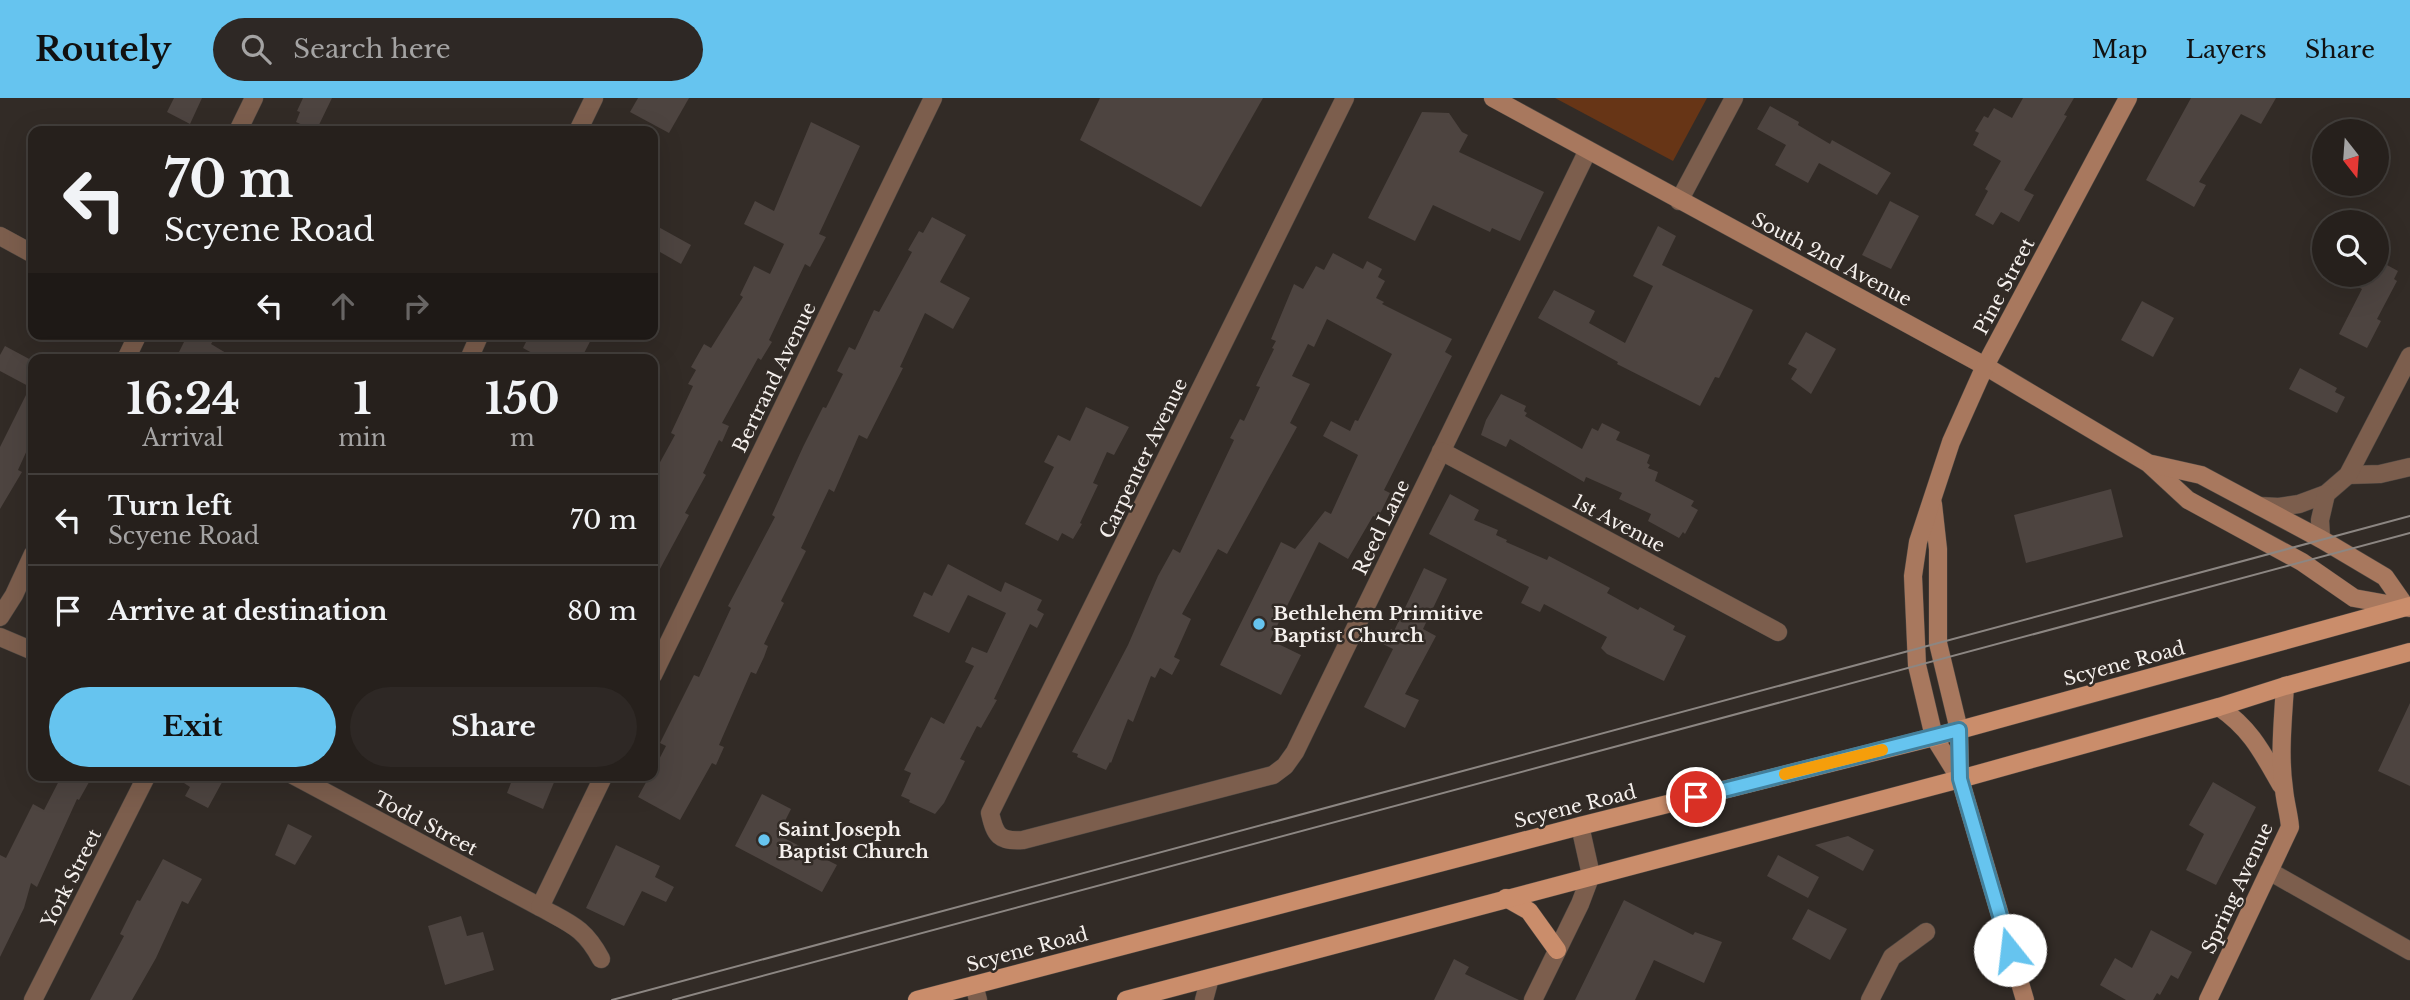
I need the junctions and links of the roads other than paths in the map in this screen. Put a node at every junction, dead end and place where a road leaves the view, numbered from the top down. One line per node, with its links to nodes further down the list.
1 (254, 98): 8 (street)
2 (594, 98): 9 (street)
3 (933, 98): 31 (street, Bertrand Avenue)
4 (1345, 98): 42 (street, Carpenter Avenue)
5 (1493, 98): 10 (street, South 2nd Avenue)
6 (1734, 98): 11 (street)
7 (2128, 98): 15 (street, Pine Street)
8 (240, 126)
9 (580, 126)
10 (1588, 150): 11 (street, South 2nd Avenue); 16 (street, Reed Lane)
11 (1679, 201): 15 (street, South 2nd Avenue)
12 (0, 236): 13 (street)
13 (28, 251)
14 (2410, 356): 19 (street)
15 (1985, 366): 17 (street, South 2nd Avenue); 21 (street, Pine Street)
16 (1441, 452): 27 (street, 1st Avenue); 42 (street, Reed Lane)
17 (2148, 463): 22 (street, South 2nd Avenue); 25 (street, South 2nd Avenue)
18 (2410, 467): 19 (street)
19 (2348, 475): 20 (street)
20 (2326, 494): 22 (street); 23 (street)
21 (1933, 500): 34 (street, Pine Street); 35 (street, Pine Street)
22 (2259, 506): 23 (street, South 2nd Avenue)
23 (2321, 539): 25 (street, South 2nd Avenue)
24 (28, 565): 26 (street)
25 (2409, 607): 34 (main road, Scyene Road)
26 (0, 617)
27 (1778, 632)
28 (0, 637): 29 (street)
29 (28, 649)
30 (2410, 652): 32 (main road)
31 (658, 665)
32 (2285, 686): 33 (main road); 40 (street, Spring Avenue)
33 (2219, 706): 36 (main road); 40 (street, Spring Avenue)
34 (1959, 730): 35 (main road, Scyene Road); 36 (street, Pine Street)
35 (1934, 737): 36 (street, Pine Street); 41 (main road, Scyene Road)
36 (1960, 779): 44 (main road); 59 (street)
37 (144, 781): 53 (street, York Street)
38 (304, 781): 46 (street, Todd Street)
39 (601, 781): 46 (street)
40 (2284, 791): 43 (street, Spring Avenue)
41 (1580, 826): 44 (street); 52 (main road, Scyene Road)
42 (999, 836)
43 (2269, 872): 49 (street); 60 (street, Spring Avenue)
44 (1591, 876): 45 (main road); 48 (street)
45 (1506, 898): 48 (main road); 51 (main road)
46 (540, 907): 50 (street)
47 (1926, 932): 58 (street)
48 (1557, 950): 57 (street)
49 (2410, 951)
50 (601, 959)
51 (1210, 978): 55 (main road); 56 (street)
52 (976, 992): 54 (main road, Scyene Road)
53 (33, 1000)
54 (917, 1000)
55 (1129, 1000)
56 (1205, 1000)
57 (1533, 1000)
58 (1870, 1000)
59 (2025, 1000)
60 (2208, 1000)

